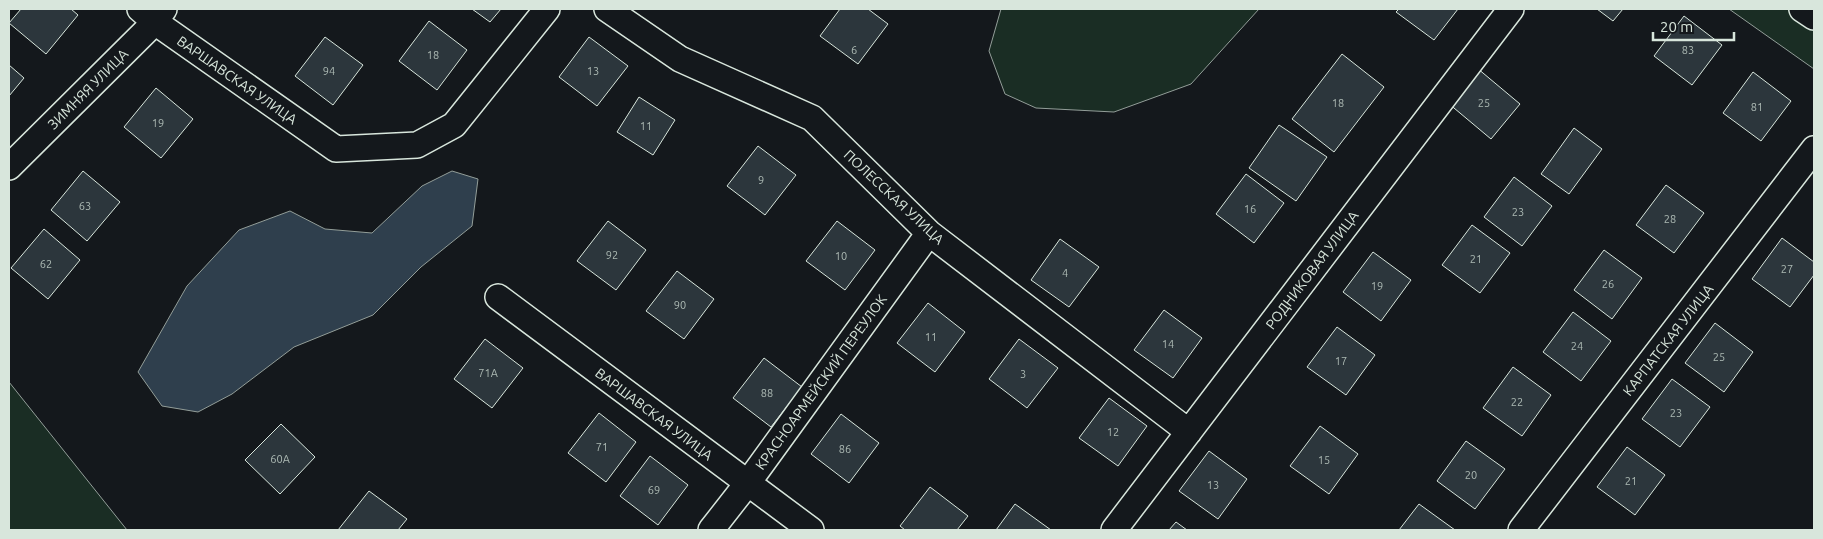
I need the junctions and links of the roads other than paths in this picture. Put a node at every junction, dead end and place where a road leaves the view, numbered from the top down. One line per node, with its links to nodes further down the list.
1 (547, 9): 5 (street, ВАРШАВСКАЯ УЛИЦА)
2 (607, 9): 9 (street, ПОЛЕССКАЯ УЛИЦА)
3 (1511, 9): 11 (street, РОДНИКОВАЯ УЛИЦА)
4 (1802, 9): 6 (street)
5 (153, 13): 8 (street, ЗИМНЯЯ УЛИЦА)
6 (1814, 17)
7 (1814, 149): 16 (street, КАРПАТСКАЯ УЛИЦА)
8 (9, 167)
9 (929, 234): 11 (street, ПОЛЕССКАЯ УЛИЦА); 12 (street, КРАСНОАРМЕЙСКИЙ ПЕРЕУЛОК)
10 (498, 297): 12 (street, ВАРШАВСКАЯ УЛИЦА)
11 (1189, 432): 15 (street, РОДНИКОВАЯ УЛИЦА)
12 (747, 484): 13 (street, КРАСНОАРМЕЙСКИЙ ПЕРЕУЛОК); 14 (street, ВАРШАВСКАЯ УЛИЦА)
13 (711, 530)
14 (811, 530)
15 (1114, 530)
16 (1521, 530)

